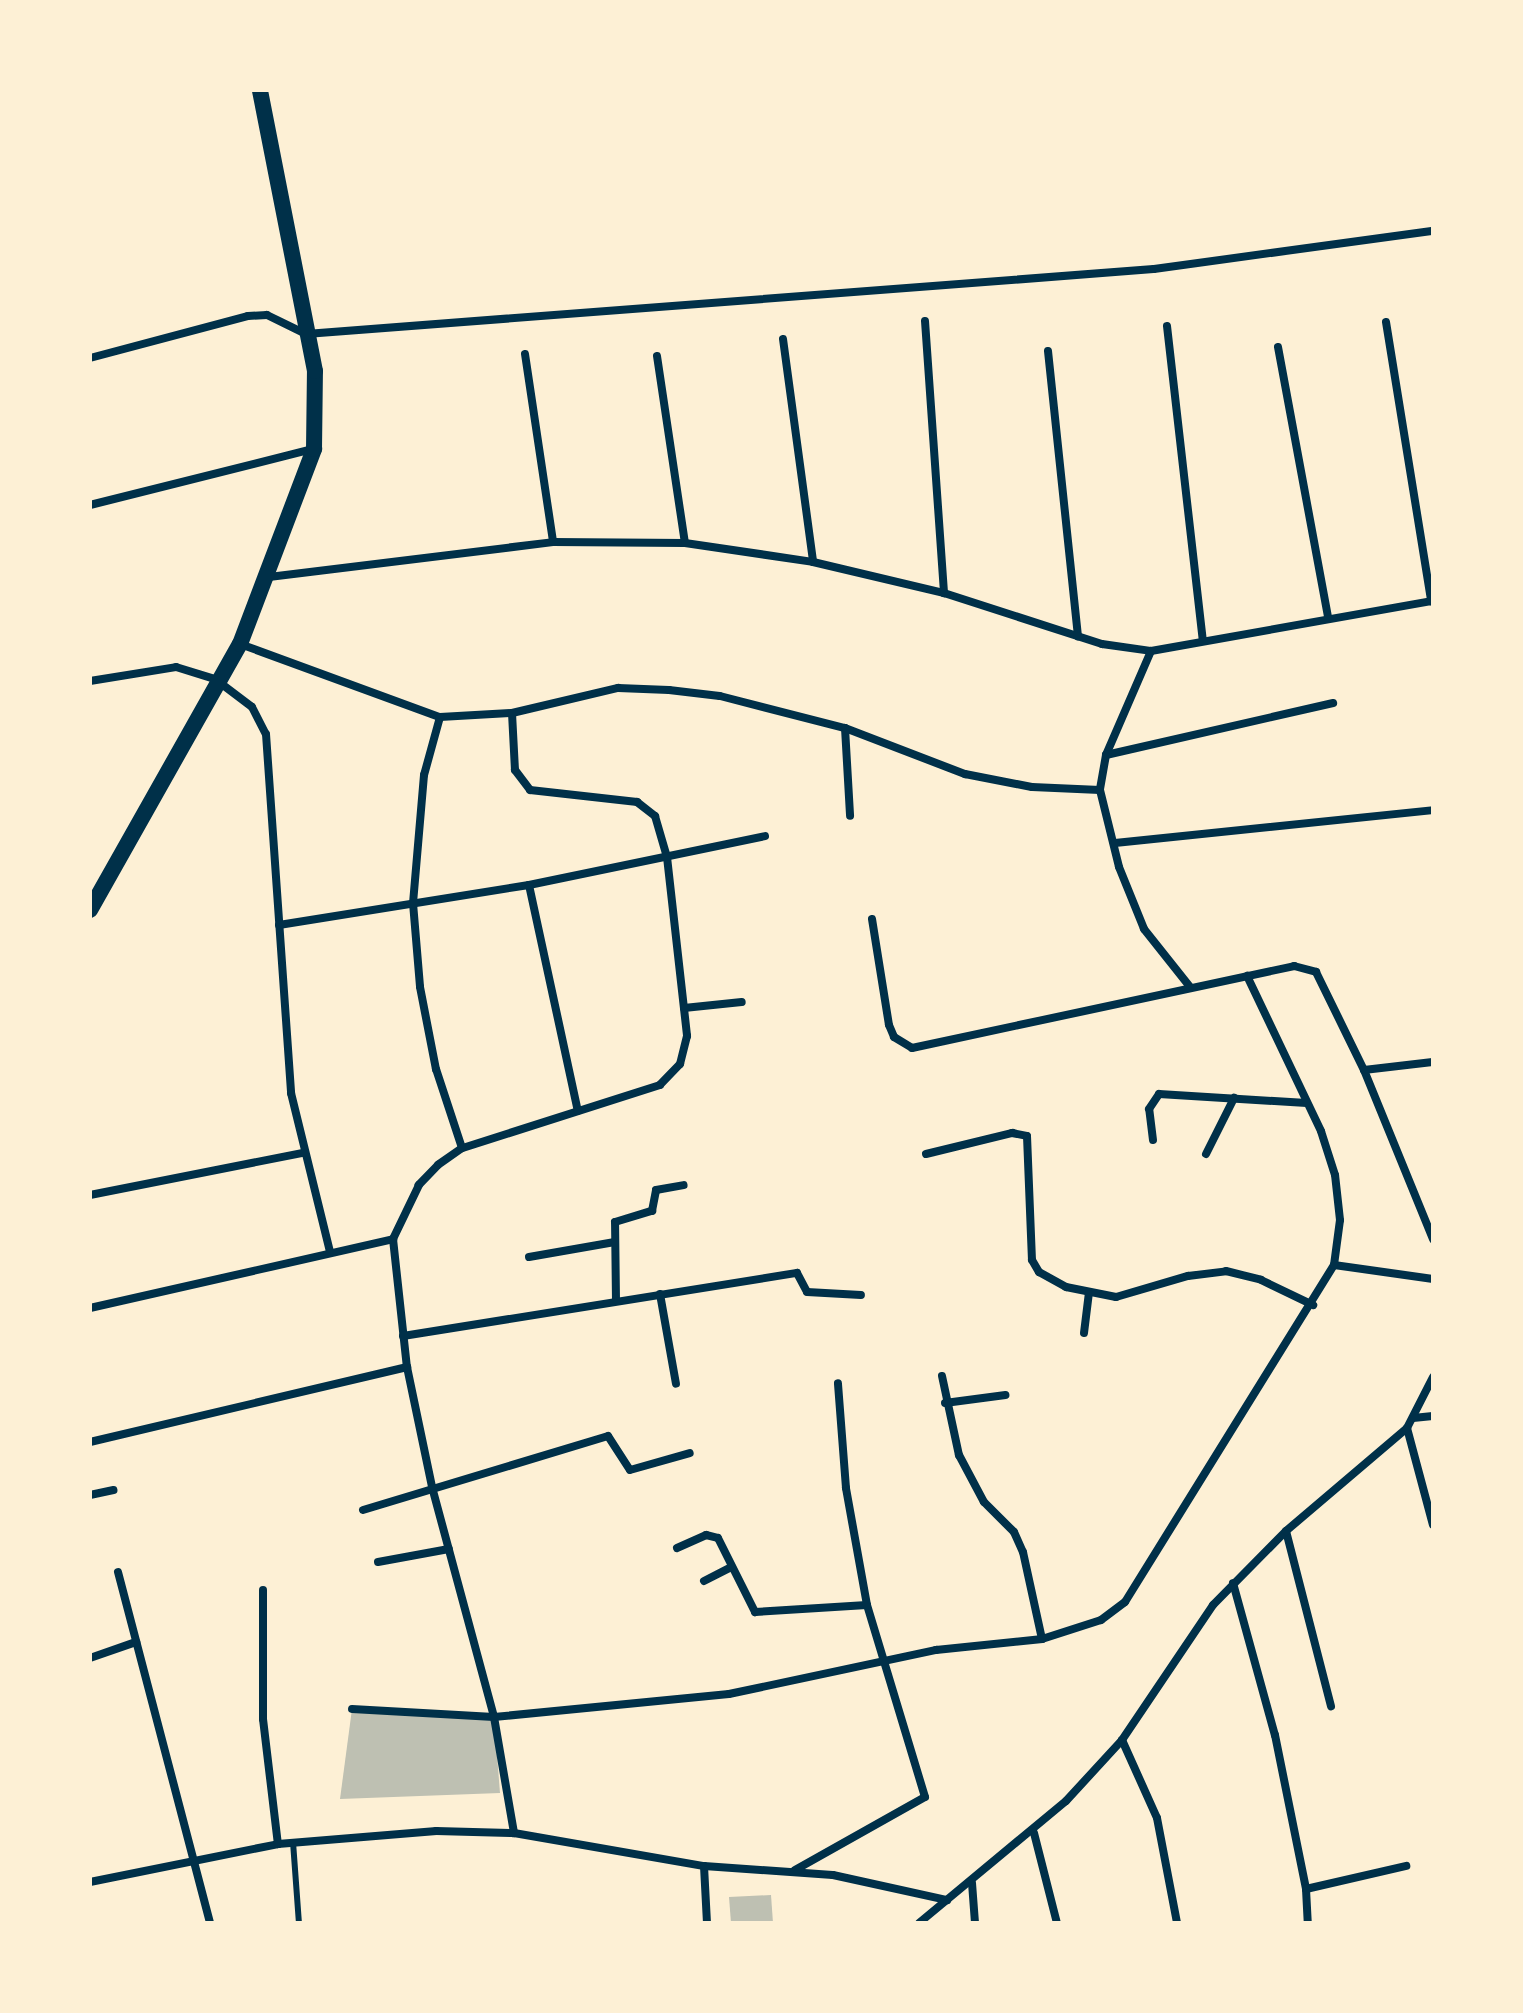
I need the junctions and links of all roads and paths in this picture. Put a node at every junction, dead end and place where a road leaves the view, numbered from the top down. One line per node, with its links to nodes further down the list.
1 (260, 90): 6 (main road)
2 (1433, 231): 6 (street)
3 (925, 321): 19 (street)
4 (1386, 322): 20 (street)
5 (1167, 326): 23 (street)
6 (306, 334): 12 (street); 13 (main road)
7 (783, 339): 17 (street)
8 (1278, 347): 21 (street)
9 (1048, 351): 22 (street)
10 (525, 354): 15 (street)
11 (657, 356): 16 (street)
12 (90, 358)
13 (314, 449): 14 (street); 18 (main road)
14 (90, 505)
15 (553, 542): 16 (street); 18 (street)
16 (685, 543): 17 (street)
17 (813, 562): 19 (street)
18 (269, 577): 24 (main road)
19 (944, 593): 22 (street)
20 (1432, 601): 21 (street)
21 (1328, 618): 23 (street)
22 (1078, 636): 25 (street)
23 (1203, 640): 25 (street)
24 (240, 644): 26 (main road); 30 (street)
25 (1151, 651): 32 (street)
26 (215, 679): 27 (street); 41 (main road); 43 (street)
27 (90, 681)
28 (1333, 703): 32 (street)
29 (512, 713): 30 (street); 31 (street); 38 (street)
30 (440, 717): 40 (street)
31 (845, 728): 33 (street); 35 (street)
32 (1106, 755): 33 (street)
33 (1100, 790): 37 (street)
34 (1433, 810): 37 (street)
35 (850, 816)
36 (765, 836): 38 (street)
37 (1115, 843): 45 (street)
38 (667, 857): 39 (street); 47 (street)
39 (529, 885): 40 (street); 52 (street)
40 (413, 903): 43 (street); 54 (street)
41 (90, 910)
42 (872, 919): 45 (street)
43 (279, 925): 55 (street)
44 (1247, 976): 45 (street); 49 (street); 51 (street)
45 (1191, 988)
46 (742, 1002): 47 (street)
47 (684, 1008): 52 (street)
48 (1433, 1062): 49 (street)
49 (1364, 1070): 61 (street)
50 (1234, 1098): 51 (street); 53 (street); 57 (street)
51 (1307, 1103): 65 (street)
52 (578, 1111): 54 (street)
53 (1153, 1140)
54 (462, 1148): 60 (street)
55 (303, 1153): 59 (street); 63 (street)
56 (926, 1154): 68 (street)
57 (1206, 1154)
58 (684, 1185): 62 (street)
59 (90, 1195)
60 (393, 1239): 63 (street); 74 (street)
61 (1433, 1239)
62 (615, 1242): 64 (street); 70 (street)
63 (330, 1252): 72 (street)
64 (529, 1257)
65 (1334, 1265): 66 (street); 71 (street)
66 (1433, 1279)
67 (660, 1294): 69 (street); 70 (street); 79 (street)
68 (1089, 1294): 71 (street); 73 (street)
69 (861, 1295)
70 (616, 1301): 74 (street)
71 (1313, 1305): 102 (street)
72 (90, 1308)
73 (1084, 1333)
74 (403, 1336): 75 (street)
75 (407, 1367): 85 (street); 87 (street)
76 (942, 1376): 81 (street)
77 (1433, 1377): 83 (street)
78 (838, 1383): 101 (street)
79 (676, 1384)
80 (1005, 1395): 81 (street)
81 (945, 1403): 102 (street)
82 (1433, 1416): 83 (street)
83 (1413, 1418): 84 (street)
84 (1407, 1428): 91 (street); 92 (street)
85 (90, 1442)
86 (690, 1453): 87 (street)
87 (432, 1487): 90 (street); 94 (street)
88 (113, 1490): 89 (street)
89 (90, 1495)
90 (363, 1510)
91 (1433, 1525)
92 (1286, 1531): 99 (street); 106 (street)
93 (677, 1548): 96 (street)
94 (449, 1549): 95 (street); 108 (street)
95 (378, 1562)
96 (732, 1567): 98 (street); 101 (street)
97 (118, 1572): 103 (street)
98 (704, 1581)
99 (1233, 1583): 109 (street); 120 (street)
100 (263, 1590): 113 (street)
101 (867, 1605): 105 (street)
102 (1042, 1639): 105 (street)
103 (136, 1642): 104 (street); 114 (street)
104 (90, 1658)
105 (884, 1661): 108 (street); 117 (street)
106 (1331, 1706)
107 (352, 1709): 108 (street)
108 (494, 1717): 110 (street)
109 (1122, 1740): 111 (street); 128 (street)
110 (514, 1833): 112 (street); 115 (street)
111 (1034, 1833): 119 (street); 127 (street)
112 (293, 1842): 113 (street); 123 (lane)
113 (278, 1844): 114 (street)
114 (192, 1861): 118 (street); 122 (street)
115 (704, 1866): 117 (street); 124 (street)
116 (1406, 1866): 120 (street)
117 (794, 1871): 121 (street)
118 (90, 1882)
119 (972, 1883): 121 (street); 126 (street)
120 (1306, 1889): 129 (street)
121 (947, 1900): 125 (street)
122 (210, 1923)
123 (299, 1923)
124 (707, 1923)
125 (919, 1923)
126 (975, 1923)
127 (1057, 1923)
128 (1177, 1923)
129 (1308, 1923)

